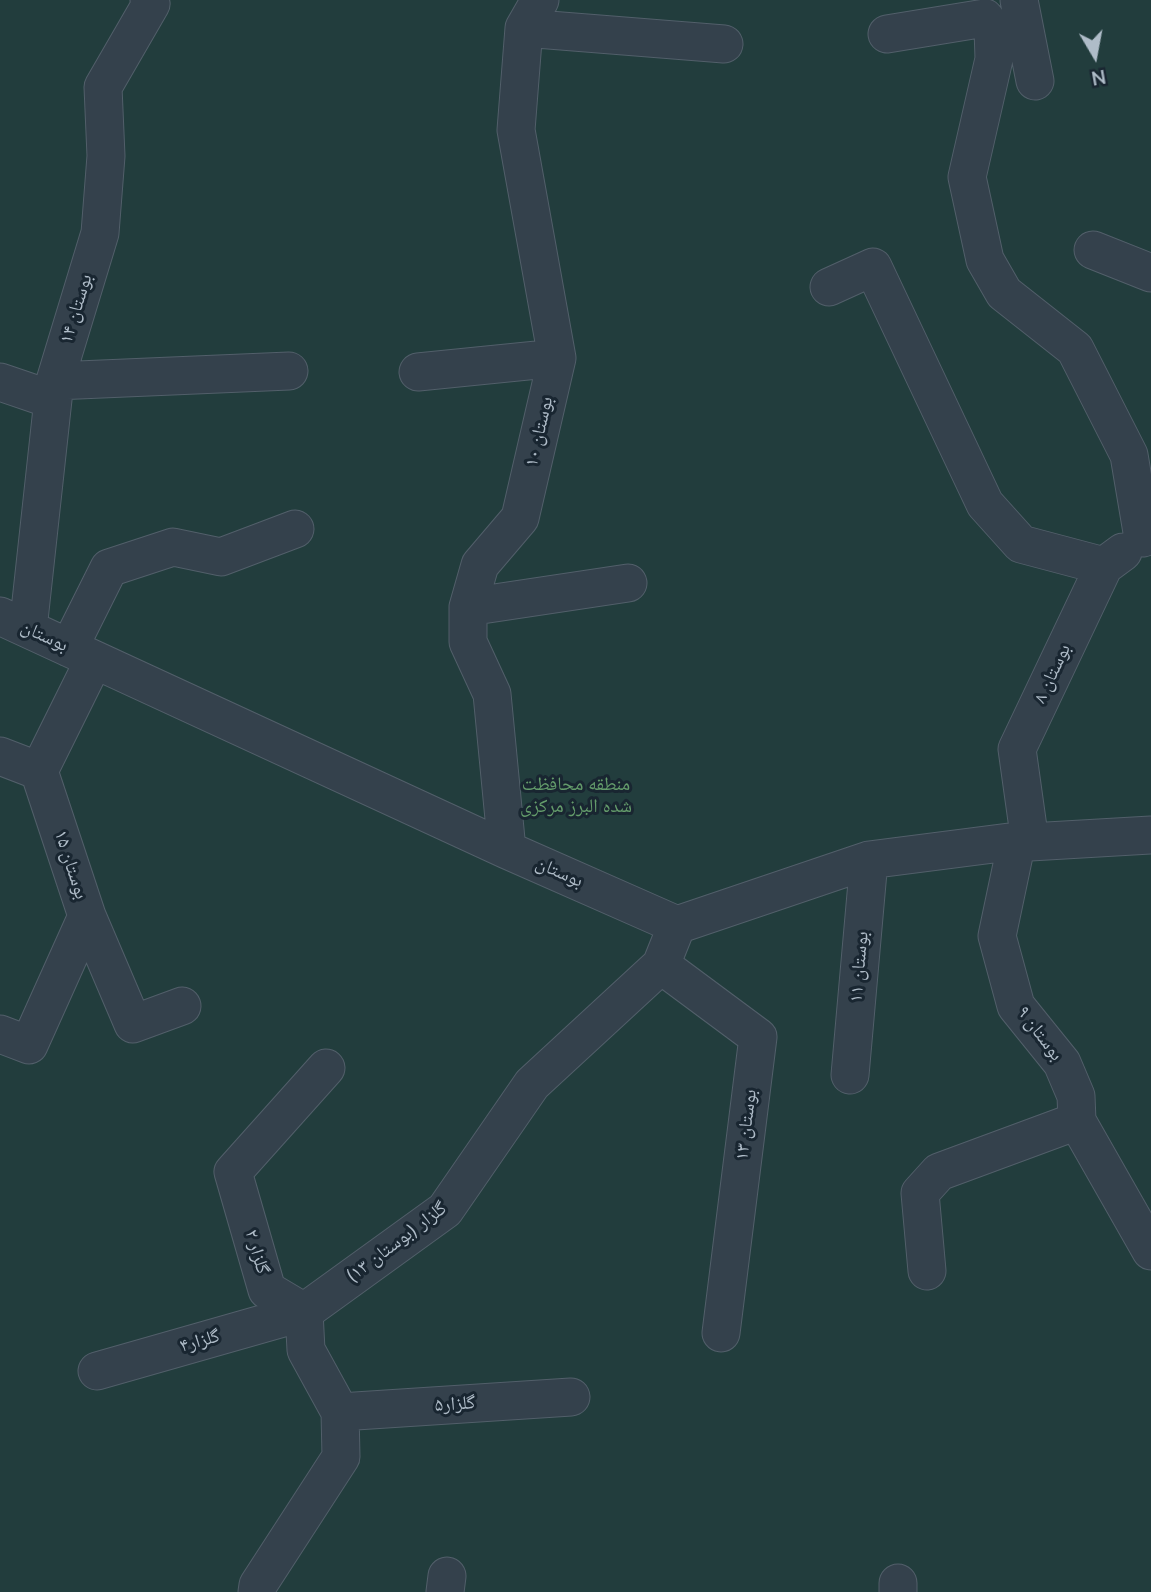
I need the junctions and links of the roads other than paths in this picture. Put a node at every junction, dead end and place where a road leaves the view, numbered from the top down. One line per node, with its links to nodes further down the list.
1 (149, 0): 14 (street, بوستان ۱۴)
2 (1019, 0): 6 (street)
3 (532, 14): 5 (street); 10 (street, بوستان ۱۰)
4 (887, 34): 16 (street)
5 (724, 44)
6 (1035, 81)
7 (1093, 250): 8 (street)
8 (1151, 273)
9 (829, 287): 17 (street)
10 (557, 358): 12 (street); 19 (street, بوستان ۱۰)
11 (289, 371): 14 (street)
12 (418, 372)
13 (0, 382): 14 (street)
14 (54, 391): 20 (street, بوستان ۱۴)
15 (295, 529): 21 (street)
16 (1147, 536): 17 (street, بوستان ۸)
17 (1104, 566): 25 (street, بوستان ۸)
18 (628, 583): 19 (street)
19 (468, 607): 26 (street, بوستان ۱۰)
20 (14, 622): 21 (street, بوستان)
21 (81, 654): 23 (street); 26 (street, بوستان)
22 (0, 756): 23 (street)
23 (39, 771): 28 (street, بوستان ۱۵)
24 (1151, 835): 25 (street)
25 (1024, 842): 27 (street); 35 (street, بوستان ۹)
26 (508, 850): 29 (street, بوستان)
27 (869, 860): 29 (street); 34 (street, بوستان ۱۱)
28 (87, 916): 31 (street, بوستان ۱۵); 32 (street)
29 (677, 925): 30 (street, گلزار (بوستان ۱۳))
30 (661, 965): 38 (street, گلزار (بوستان ۱۳)); 39 (street, بوستان ۱۳)
31 (182, 1006)
32 (0, 1034)
33 (326, 1068): 38 (street, گلزار ۲)
34 (850, 1075)
35 (1077, 1121): 36 (street, بوستان ۹); 37 (street)
36 (1148, 1237)
37 (927, 1271)
38 (303, 1312): 40 (street, گلزار۴); 42 (street)
39 (721, 1333)
40 (97, 1371)
41 (571, 1397): 42 (street, گلزار۵)
42 (340, 1412): 43 (street)
43 (257, 1592)

